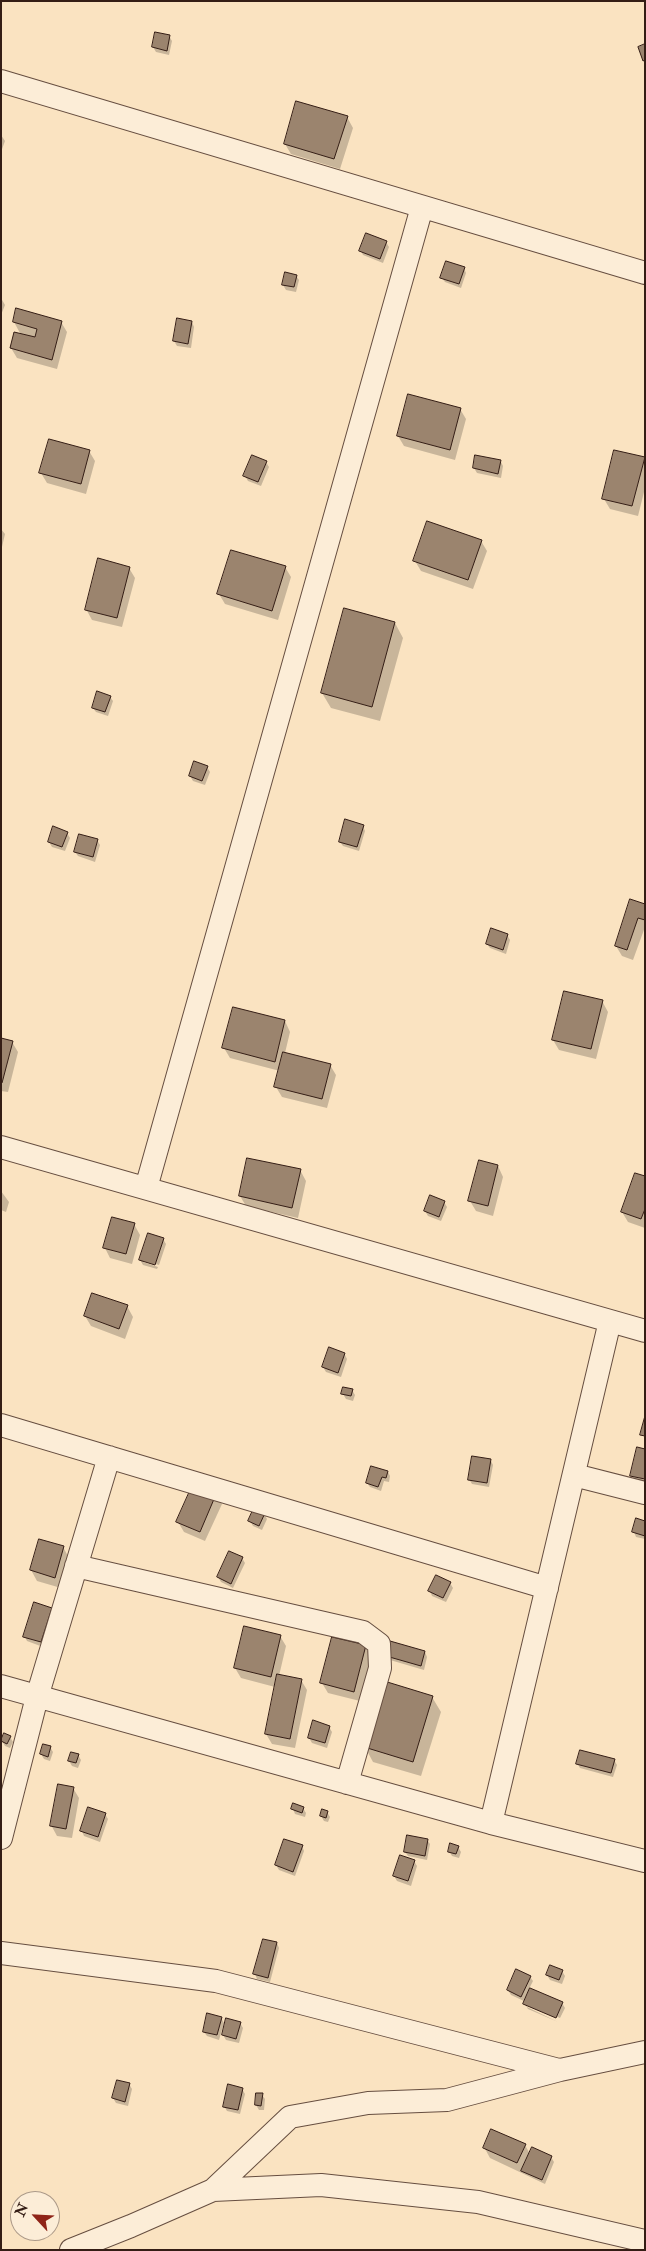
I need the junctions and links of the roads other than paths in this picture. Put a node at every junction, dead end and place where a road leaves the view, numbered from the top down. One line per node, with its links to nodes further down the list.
1 (1, 82): 2 (street)
2 (422, 206): 3 (street); 5 (street)
3 (645, 273)
4 (1, 1147): 5 (street)
5 (146, 1188): 6 (street)
6 (610, 1321): 7 (street); 10 (street)
7 (645, 1331)
8 (1, 1425): 9 (street)
9 (109, 1457): 12 (street); 13 (street)
10 (574, 1475): 11 (street); 13 (street)
11 (645, 1493)
12 (76, 1566): 15 (street); 16 (street)
13 (547, 1588): 17 (street)
14 (1, 1686): 15 (street)
15 (37, 1697): 16 (street); 18 (street)
16 (347, 1783): 17 (street)
17 (491, 1823): 19 (street)
18 (1, 1838)
19 (645, 1861)
20 (1, 1953): 22 (street)
21 (645, 2052): 22 (street)
22 (560, 2070): 23 (street)
23 (213, 2190): 24 (street); 25 (street)
24 (645, 2241)
25 (71, 2250)

